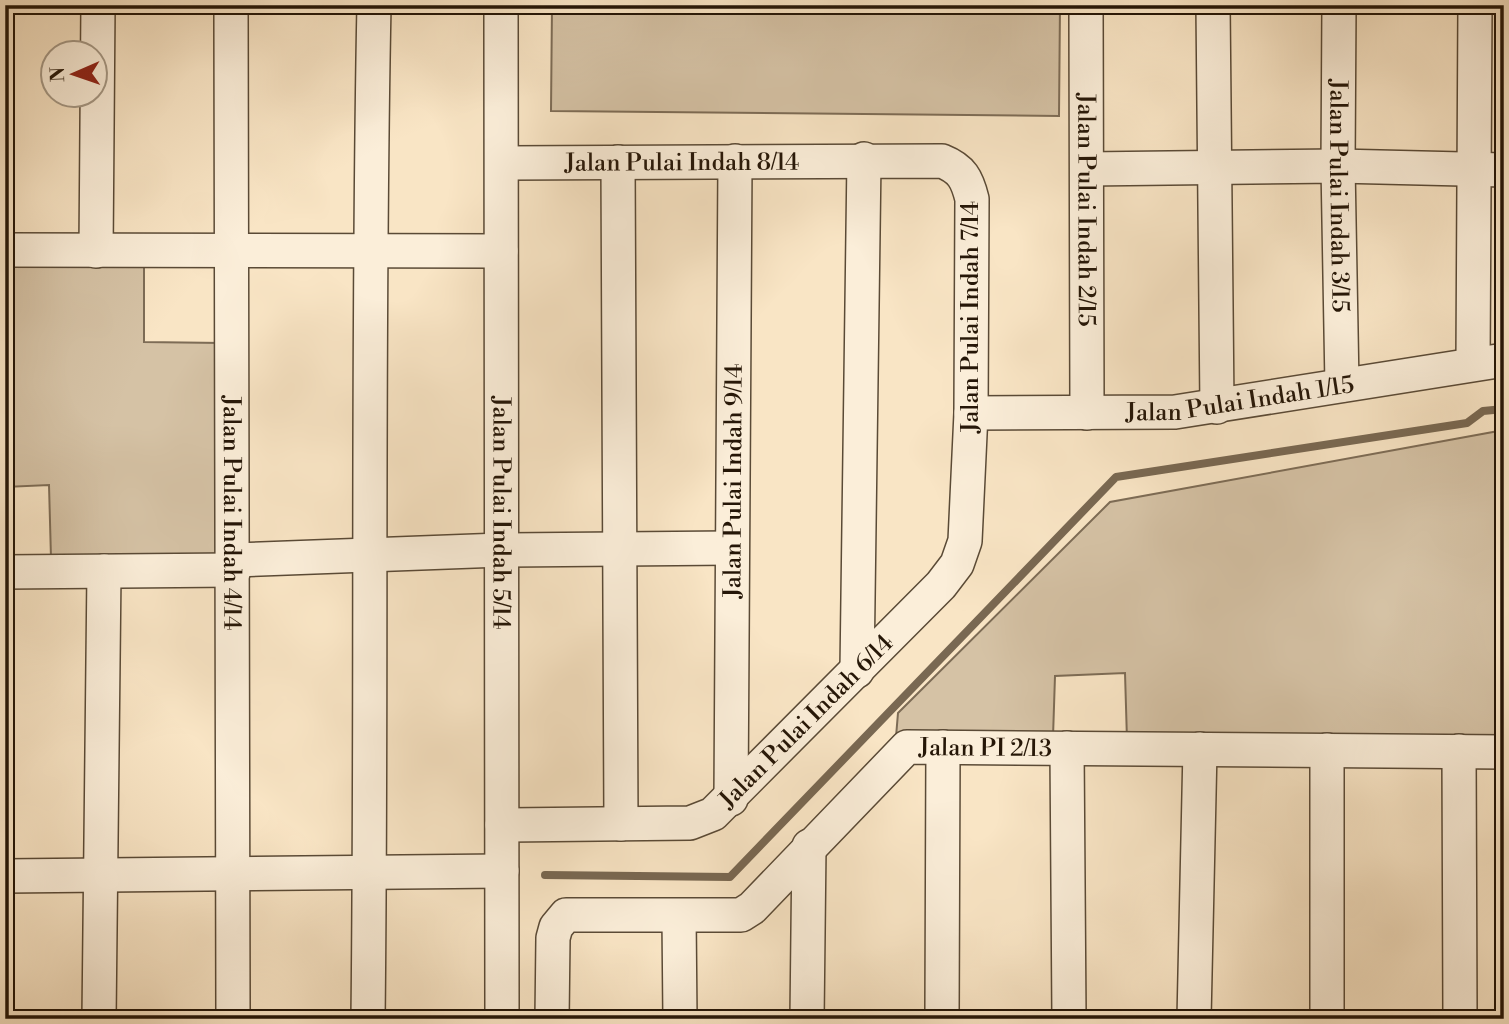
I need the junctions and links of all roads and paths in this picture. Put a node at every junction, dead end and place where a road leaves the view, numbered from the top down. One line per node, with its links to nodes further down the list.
1 (98, 5): 18 (street)
2 (231, 5): 20 (street, Jalan Pulai Indah 4/14)
3 (374, 5): 21 (street)
4 (501, 5): 12 (street, Jalan Pulai Indah 5/14)
5 (1086, 5): 15 (street, Jalan Pulai Indah 2/15)
6 (1213, 5): 14 (street)
7 (1339, 5): 13 (street, Jalan Pulai Indah 3/15)
8 (1475, 5): 16 (street)
9 (864, 159): 10 (street, Jalan Pulai Indah 8/14); 25 (street, Jalan Pulai Indah 7/14); 35 (street)
10 (735, 161): 11 (street, Jalan Pulai Indah 8/14); 28 (street, Jalan Pulai Indah 9/14)
11 (618, 162): 12 (street, Jalan Pulai Indah 8/14); 27 (street)
12 (502, 163): 19 (street, Jalan Pulai Indah 5/14)
13 (1338, 166): 14 (street); 16 (street); 23 (street, Jalan Pulai Indah 3/15)
14 (1214, 167): 15 (street); 24 (street)
15 (1087, 169): 26 (street, Jalan Pulai Indah 2/15)
16 (1488, 170): 22 (street)
17 (5, 250): 18 (street)
18 (96, 251): 20 (street)
19 (501, 251): 21 (street); 29 (street, Jalan Pulai Indah 5/14)
20 (231, 252): 21 (street); 32 (street, Jalan Pulai Indah 4/14)
21 (369, 252): 30 (street)
22 (1489, 361): 23 (street, Jalan Pulai Indah 1/15)
23 (1342, 385): 24 (street, Jalan Pulai Indah 1/15)
24 (1217, 407): 26 (street, Jalan Pulai Indah 1/15)
25 (971, 413): 26 (street, Jalan Pulai Indah 1/15); 31 (street, Jalan Pulai Indah 7/14)
26 (1087, 413)
27 (620, 548): 28 (street); 29 (street); 43 (street)
28 (731, 548): 42 (street, Jalan Pulai Indah 9/14)
29 (501, 550): 30 (street); 44 (street, Jalan Pulai Indah 5/14)
30 (372, 553): 32 (street); 47 (street)
31 (957, 564): 35 (street, Jalan Pulai Indah 6/14)
32 (234, 565): 33 (street); 48 (street, Jalan Pulai Indah 4/14)
33 (104, 571): 34 (street); 49 (street)
34 (5, 572)
35 (856, 671): 42 (street, Jalan Pulai Indah 6/14)
36 (943, 747): 37 (street, Jalan PI 2/13); 45 (street, Jalan PI 2/13); 59 (street)
37 (1067, 748): 38 (street, Jalan PI 2/13); 60 (street)
38 (1200, 749): 39 (street, Jalan PI 2/13); 61 (street)
39 (1327, 750): 40 (street, Jalan PI 2/13); 62 (street)
40 (1459, 751): 41 (street, Jalan PI 2/13); 63 (street)
41 (1504, 751)
42 (730, 799): 43 (street, Jalan Pulai Indah 6/14)
43 (621, 824): 44 (street, Jalan Pulai Indah 6/14)
44 (502, 825): 46 (street, Jalan Pulai Indah 5/14)
45 (809, 846): 51 (street, Jalan PI 2/13); 58 (street)
46 (502, 872): 47 (street); 55 (street, Jalan Pulai Indah 5/14)
47 (370, 873): 48 (street); 54 (street)
48 (233, 874): 49 (street); 53 (street, Jalan Pulai Indah 4/14)
49 (103, 875): 50 (street); 52 (street)
50 (5, 876)
51 (679, 916): 56 (street, Jalan PI 2/13); 57 (street)
52 (99, 1019)
53 (233, 1019)
54 (368, 1019)
55 (502, 1019)
56 (552, 1019)
57 (680, 1019)
58 (807, 1019)
59 (942, 1019)
60 (1069, 1019)
61 (1194, 1019)
62 (1327, 1019)
63 (1460, 1019)

